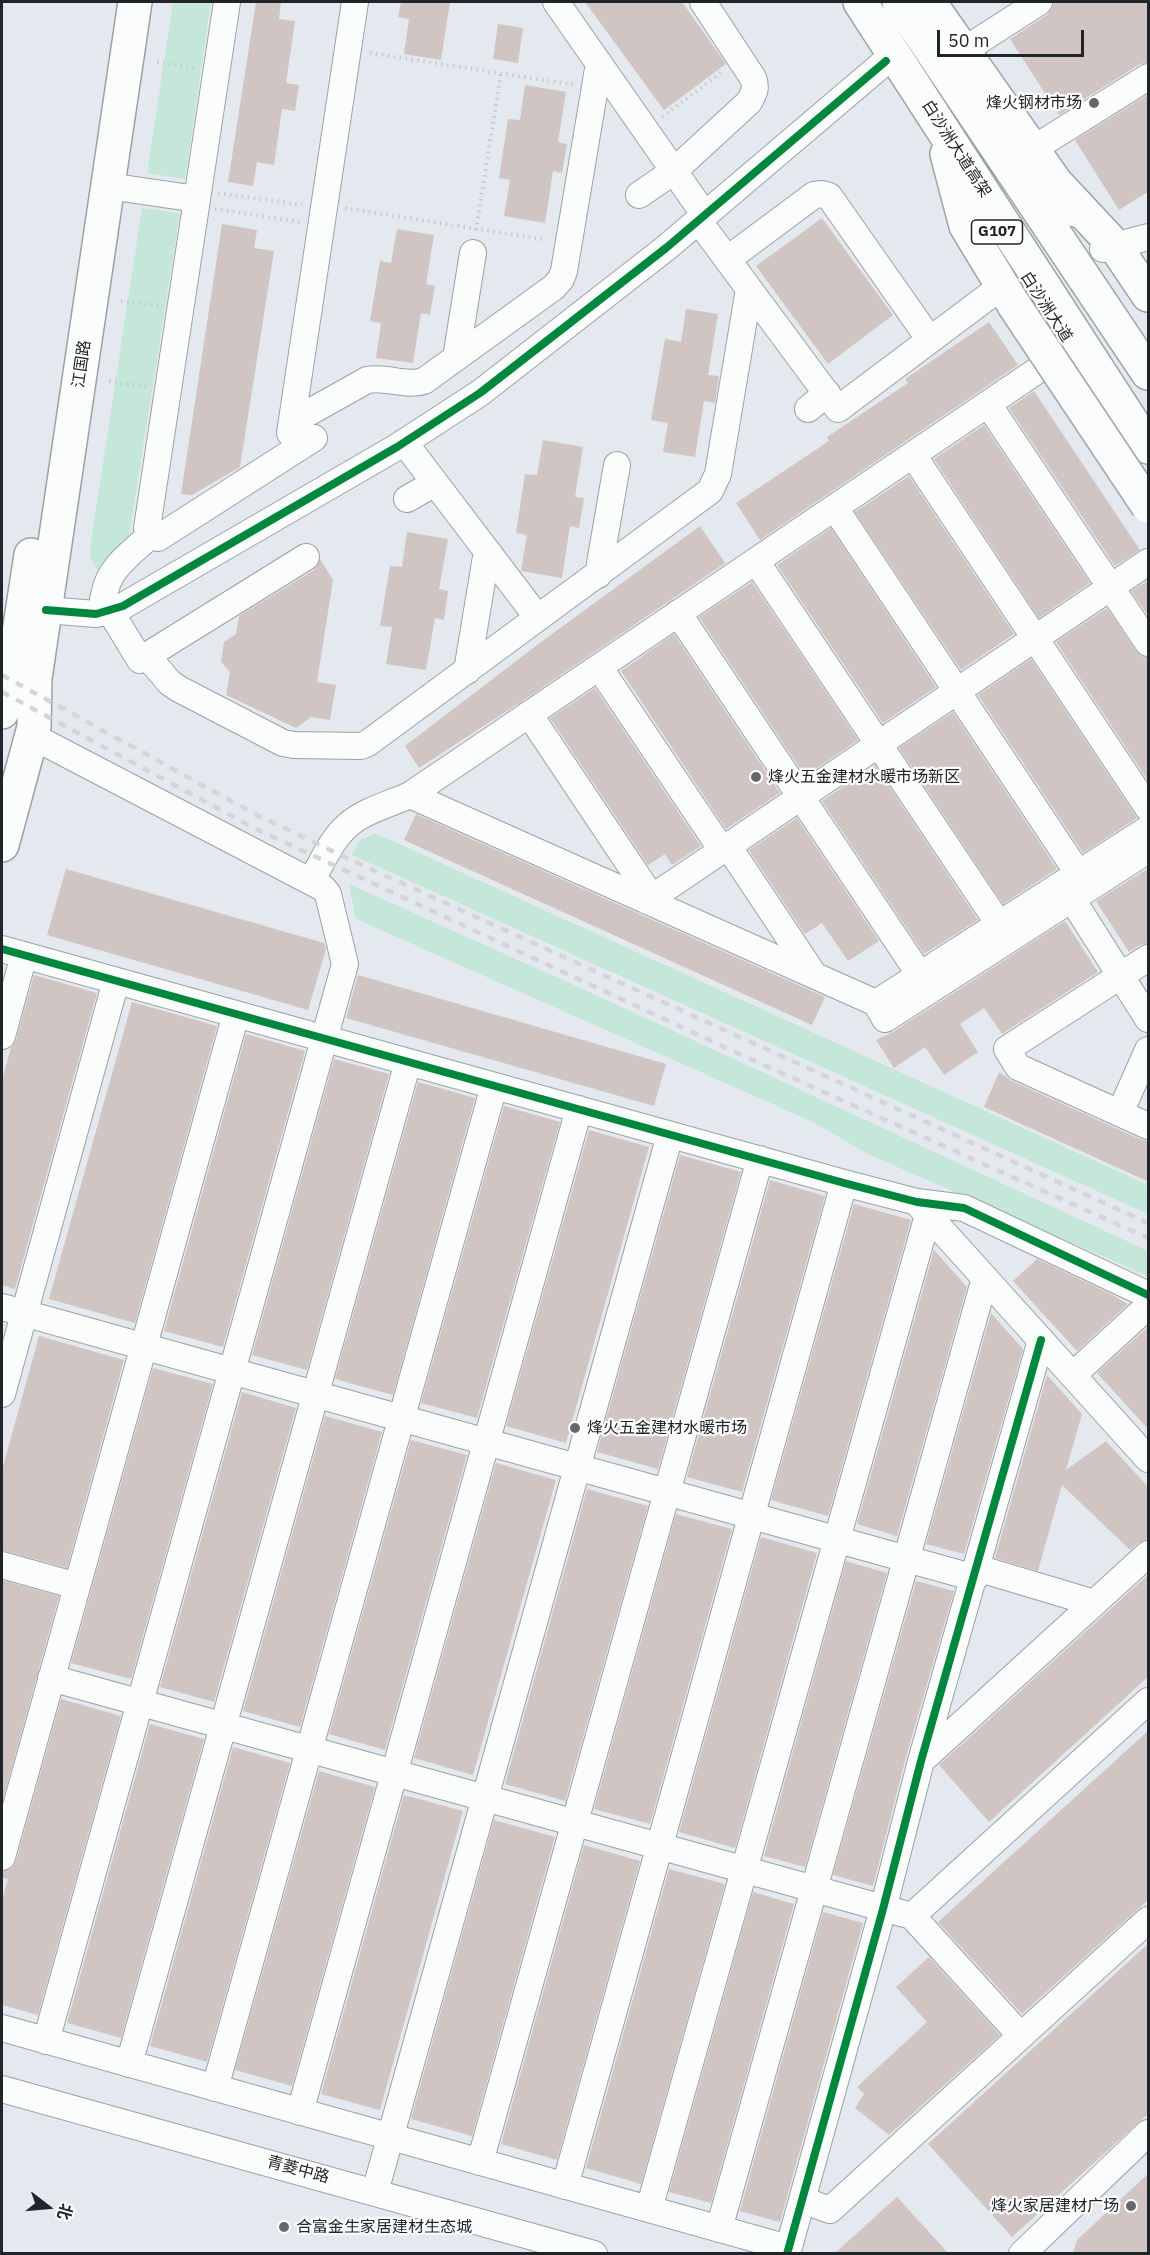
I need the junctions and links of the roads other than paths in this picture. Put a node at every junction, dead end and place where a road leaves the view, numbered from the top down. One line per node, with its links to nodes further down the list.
1 (114, 2): 62 (main road, 江国路)
2 (135, 2): 19 (main road, 江国路)
3 (227, 2): 20 (street)
4 (355, 2): 36 (street)
5 (556, 2): 14 (street)
6 (703, 2): 18 (street)
7 (846, 2): 13 (main road, 白沙洲大道 / G107)
8 (861, 2): 39 (main road, 白沙洲大道高架)
9 (899, 2): 34 (main road, 白沙洲大道高架)
10 (929, 2): 12 (main road)
11 (1039, 2): 12 (street)
12 (963, 51): 16 (main road)
13 (886, 62): 17 (main road, 白沙洲大道 / G107); 22 (street)
14 (597, 75): 18 (street); 33 (street)
15 (1149, 77): 16 (street)
16 (1033, 149): 25 (main road)
17 (947, 154): 28 (main road); 32 (main road, 白沙洲大道 / G107)
18 (677, 175): 21 (street); 22 (street)
19 (108, 186): 20 (street); 55 (main road, 江国路)
20 (197, 198): 48 (street)
21 (642, 199)
22 (703, 215): 26 (street); 38 (street)
23 (1149, 237): 25 (street)
24 (475, 241): 33 (street)
25 (1114, 252): 29 (main road); 30 (main road)
26 (733, 255): 27 (street); 31 (street)
27 (749, 289): 31 (street); 53 (street)
28 (1008, 296): 31 (street); 46 (main road, bridge)
29 (1149, 296)
30 (1149, 315)
31 (930, 340)
32 (1072, 348): 35 (street); 42 (main road, 白沙洲大道 / G107)
33 (456, 358): 36 (street)
34 (1149, 373)
35 (988, 404): 41 (street); 54 (street)
36 (292, 422): 40 (street)
37 (314, 438): 40 (street)
38 (404, 442): 44 (street); 56 (street)
39 (1149, 447)
40 (287, 454): 48 (street)
41 (913, 455): 47 (street); 59 (street)
42 (1149, 462)
43 (617, 465): 53 (street)
44 (435, 483): 45 (street); 49 (street)
45 (407, 499)
46 (1149, 506)
47 (835, 508): 51 (street); 65 (street)
48 (153, 533): 56 (street)
49 (487, 551): 58 (street); 64 (street)
50 (306, 557): 61 (street)
51 (756, 561): 57 (street); 69 (street)
52 (1149, 562): 54 (street)
53 (598, 575): 58 (street)
54 (1111, 588): 59 (street); 60 (street)
55 (46, 610): 56 (street); 62 (main road, 江国路)
56 (112, 610): 61 (street)
57 (678, 614): 63 (street); 71 (street)
58 (538, 618): 64 (street)
59 (1035, 639): 65 (street); 72 (street)
60 (1149, 644)
61 (149, 655): 64 (street)
62 (17, 667): 66 (main road, 江国路); 68 (main road, 江国路)
63 (599, 667): 67 (street); 75 (street)
64 (467, 671)
65 (957, 692): 69 (street); 78 (street)
66 (2, 712): 68 (main road)
67 (529, 714): 70 (street); 79 (street)
68 (33, 732): 74 (main road, 江国路); 77 (street)
69 (879, 745): 71 (street); 80 (street)
70 (410, 795): 77 (street); 79 (street)
71 (801, 797): 75 (street); 86 (street)
72 (1149, 808)
73 (1149, 829): 78 (street)
74 (2, 845)
75 (725, 848): 79 (street); 83 (street)
76 (1149, 850): 78 (street)
77 (311, 881): 90 (street)
78 (1076, 886): 80 (street); 84 (street)
79 (650, 899): 83 (street)
80 (1004, 932): 86 (street)
81 (13, 952): 85 (street); 89 (street)
82 (1149, 958): 84 (street)
83 (814, 975): 86 (street)
84 (1121, 976): 88 (street); 95 (street)
85 (116, 981): 87 (street); 104 (street)
86 (925, 983)
87 (236, 1014): 90 (street); 106 (street)
88 (1149, 1019)
89 (2, 1036)
90 (325, 1039): 92 (street); 107 (street)
91 (1148, 1052): 95 (street)
92 (408, 1062): 93 (street); 110 (street)
93 (494, 1086): 94 (street); 111 (street)
94 (579, 1109): 97 (street); 112 (street)
95 (1120, 1113): 96 (street)
96 (1149, 1126)
97 (670, 1135): 98 (street); 114 (street)
98 (759, 1160): 99 (street); 115 (street)
99 (844, 1183): 100 (street); 116 (street)
100 (922, 1208): 101 (street); 102 (street); 117 (street)
101 (985, 1278): 105 (street); 119 (street)
102 (1149, 1295)
103 (1149, 1306): 108 (street)
104 (13, 1310): 106 (street); 109 (street)
105 (1041, 1340): 108 (street); 121 (street)
106 (144, 1347): 107 (street); 122 (street)
107 (232, 1371): 110 (street); 126 (street)
108 (1073, 1375): 113 (street)
109 (2, 1394)
110 (315, 1395): 111 (street); 127 (street)
111 (401, 1419): 112 (street); 128 (street)
112 (486, 1442): 114 (street); 130 (street)
113 (1145, 1447)
114 (577, 1467): 115 (street); 131 (street)
115 (667, 1492): 116 (street); 132 (street)
116 (752, 1516): 117 (street); 133 (street)
117 (836, 1539): 119 (street); 135 (street)
118 (1149, 1554): 123 (street)
119 (906, 1559): 121 (street); 136 (street)
120 (2, 1565): 122 (street)
121 (976, 1573): 123 (street); 129 (street)
122 (77, 1586): 124 (street)
123 (1094, 1603): 129 (street)
124 (51, 1678): 126 (street); 134 (street)
125 (1149, 1701): 138 (street)
126 (140, 1703): 127 (street); 142 (street)
127 (223, 1726): 128 (street); 143 (street)
128 (309, 1750): 130 (street); 144 (street)
129 (921, 1761): 137 (street)
130 (394, 1774): 131 (street); 146 (street)
131 (484, 1799): 132 (street); 148 (street)
132 (575, 1824): 133 (street); 149 (street)
133 (659, 1848): 135 (street); 150 (street)
134 (2, 1857)
135 (744, 1871): 136 (street); 153 (street)
136 (814, 1890): 137 (street); 154 (street)
137 (883, 1910): 138 (street); 152 (street)
138 (912, 1916): 141 (street)
139 (1149, 1920): 141 (street)
140 (2, 2028): 142 (street)
141 (1021, 2036): 152 (street)
142 (46, 2041): 143 (street)
143 (129, 2064): 144 (street)
144 (215, 2088): 146 (street)
145 (2, 2089): 151 (street, 青菱中路)
146 (300, 2112): 148 (street)
147 (1149, 2133): 157 (street)
148 (391, 2137): 149 (street); 151 (street)
149 (480, 2162): 150 (street)
150 (565, 2186): 153 (street)
151 (375, 2192): 156 (street, 青菱中路)
152 (802, 2200): 155 (street)
153 (650, 2209): 154 (street)
154 (719, 2229): 155 (street)
155 (787, 2251)
156 (594, 2253)
157 (1022, 2253)

